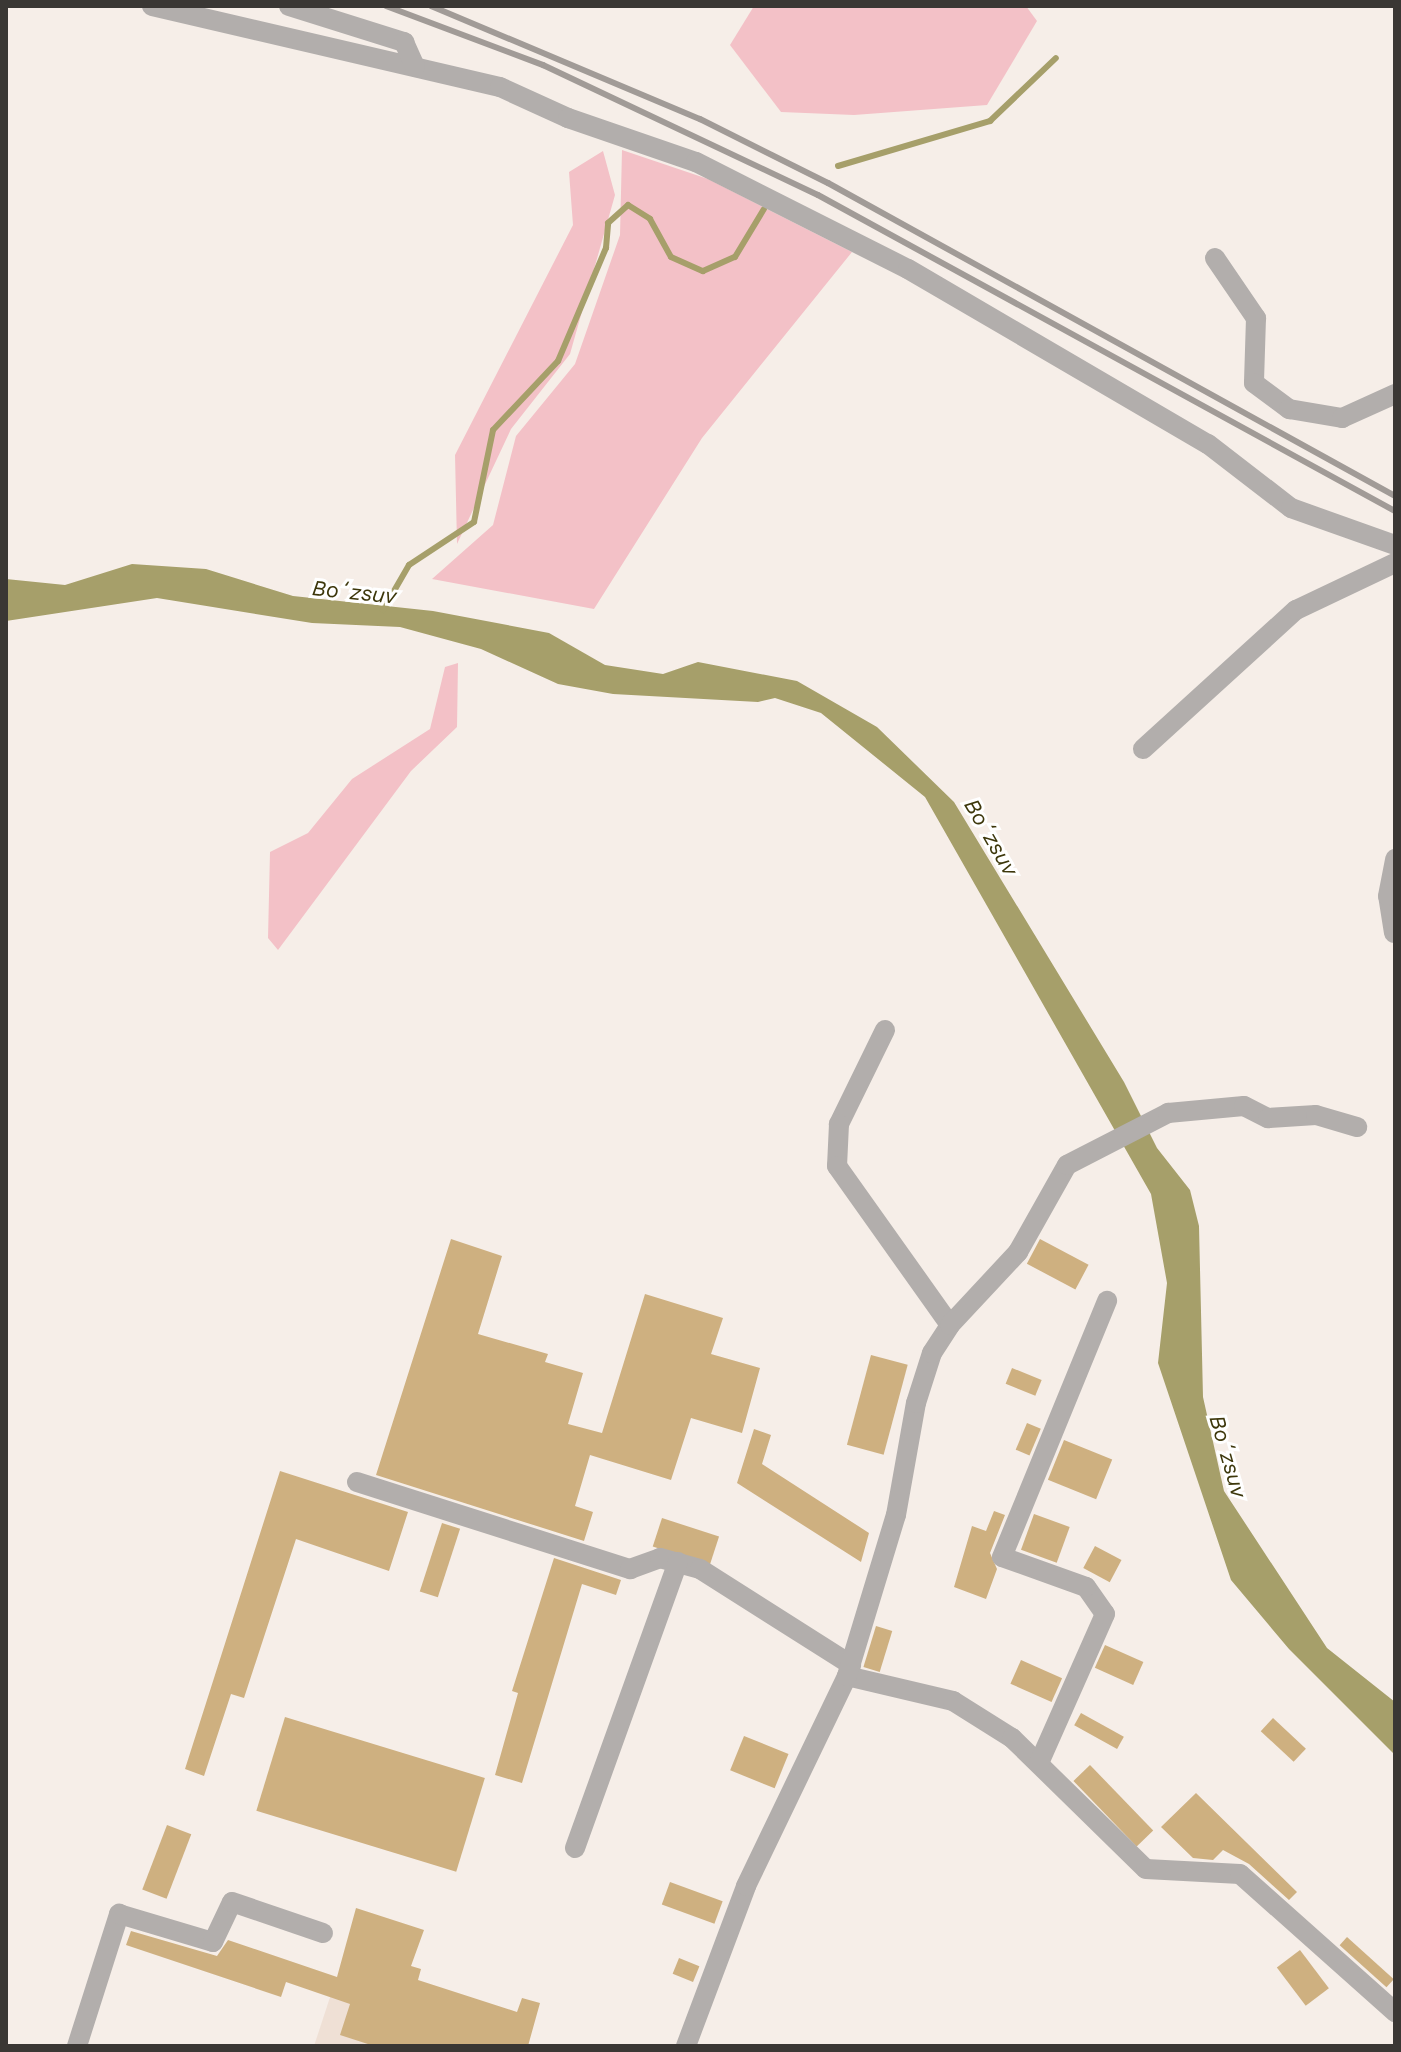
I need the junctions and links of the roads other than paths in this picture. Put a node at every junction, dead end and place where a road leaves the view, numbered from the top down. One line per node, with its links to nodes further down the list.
1 (152, 6): 3 (street)
2 (289, 6): 3 (street)
3 (415, 67): 6 (street)
4 (1215, 258): 5 (street)
5 (1395, 394)
6 (1395, 545)
7 (1395, 563): 8 (street)
8 (1143, 749)
9 (1395, 859): 10 (street)
10 (1394, 933)
11 (885, 1030): 14 (street)
12 (1357, 1127): 14 (street)
13 (1107, 1301): 18 (street)
14 (950, 1325): 17 (street)
15 (357, 1482): 16 (street)
16 (678, 1562): 17 (street); 19 (street)
17 (849, 1670): 18 (street); 23 (street)
18 (1039, 1763): 21 (street)
19 (575, 1848)
20 (323, 1933): 22 (street)
21 (1395, 2012)
22 (77, 2046)
23 (686, 2046)

